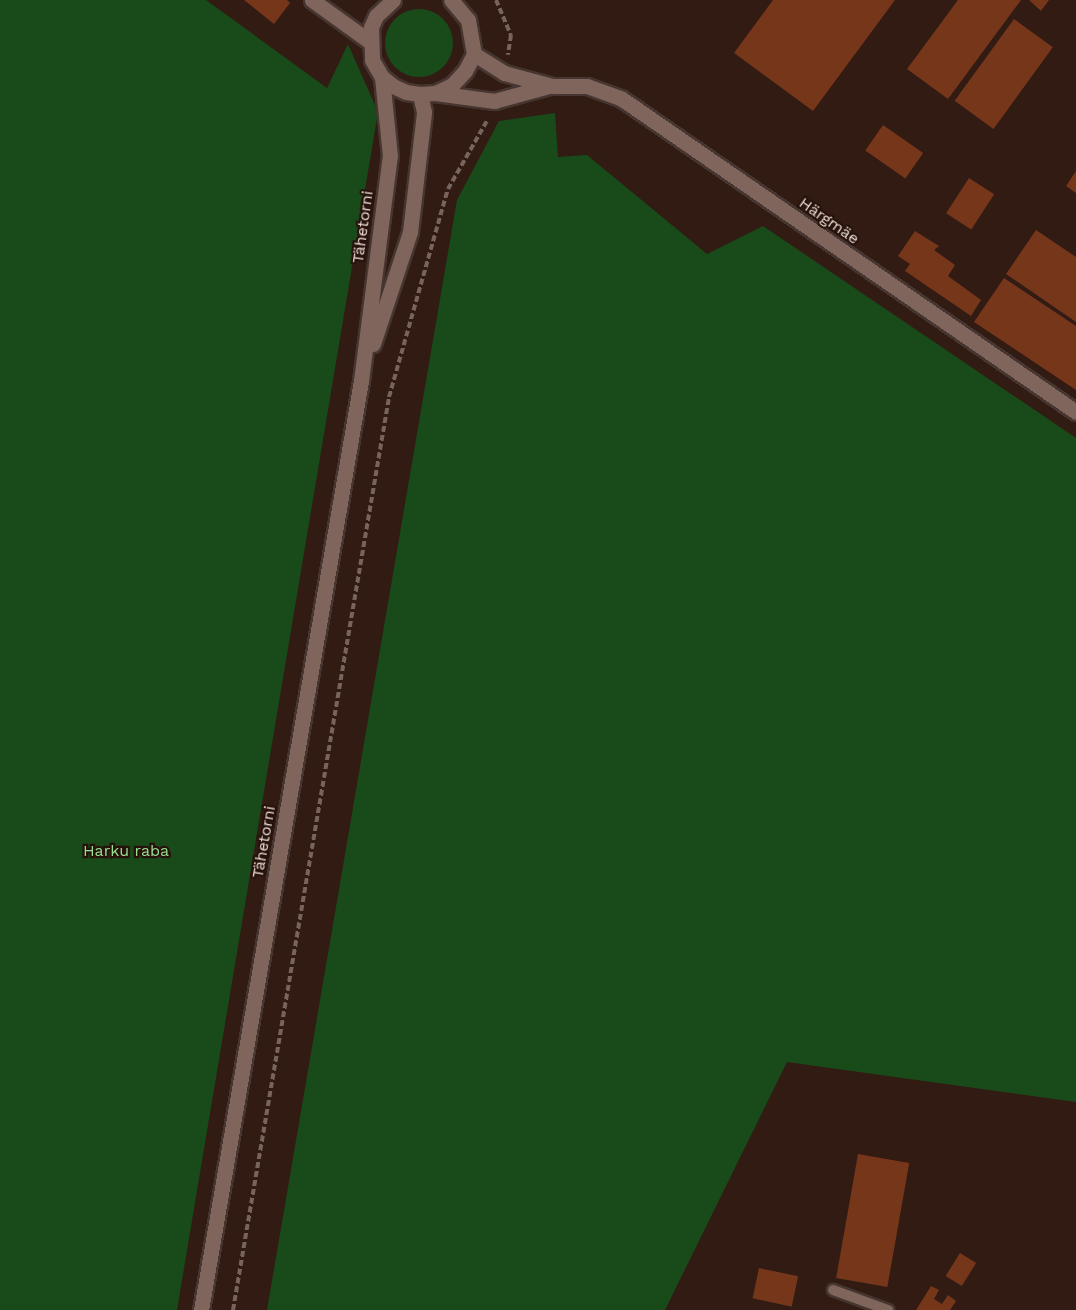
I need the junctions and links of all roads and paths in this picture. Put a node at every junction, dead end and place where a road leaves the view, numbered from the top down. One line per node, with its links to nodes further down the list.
1 (312, 0): 5 (street)
2 (393, 0): 5 (street)
3 (451, 0): 6 (street)
4 (496, 0): 7 (path)
5 (369, 41): 8 (street, Tähetorni)
6 (474, 54): 7 (street, Härgmäe); 10 (street)
7 (504, 73): 9 (street, Härgmäe)
8 (382, 77): 10 (street, Härgmäe); 12 (street, Tähetorni)
9 (552, 86): 11 (street, Härgmäe); 13 (street, Härgmäe)
10 (427, 94): 11 (street, Härgmäe); 12 (street, Tähetorni)
11 (494, 101): 16 (path)
12 (362, 381): 15 (street, Tähetorni)
13 (1076, 412)
14 (833, 1290): 17 (lane)
15 (201, 1310)
16 (232, 1310)
17 (888, 1310)

